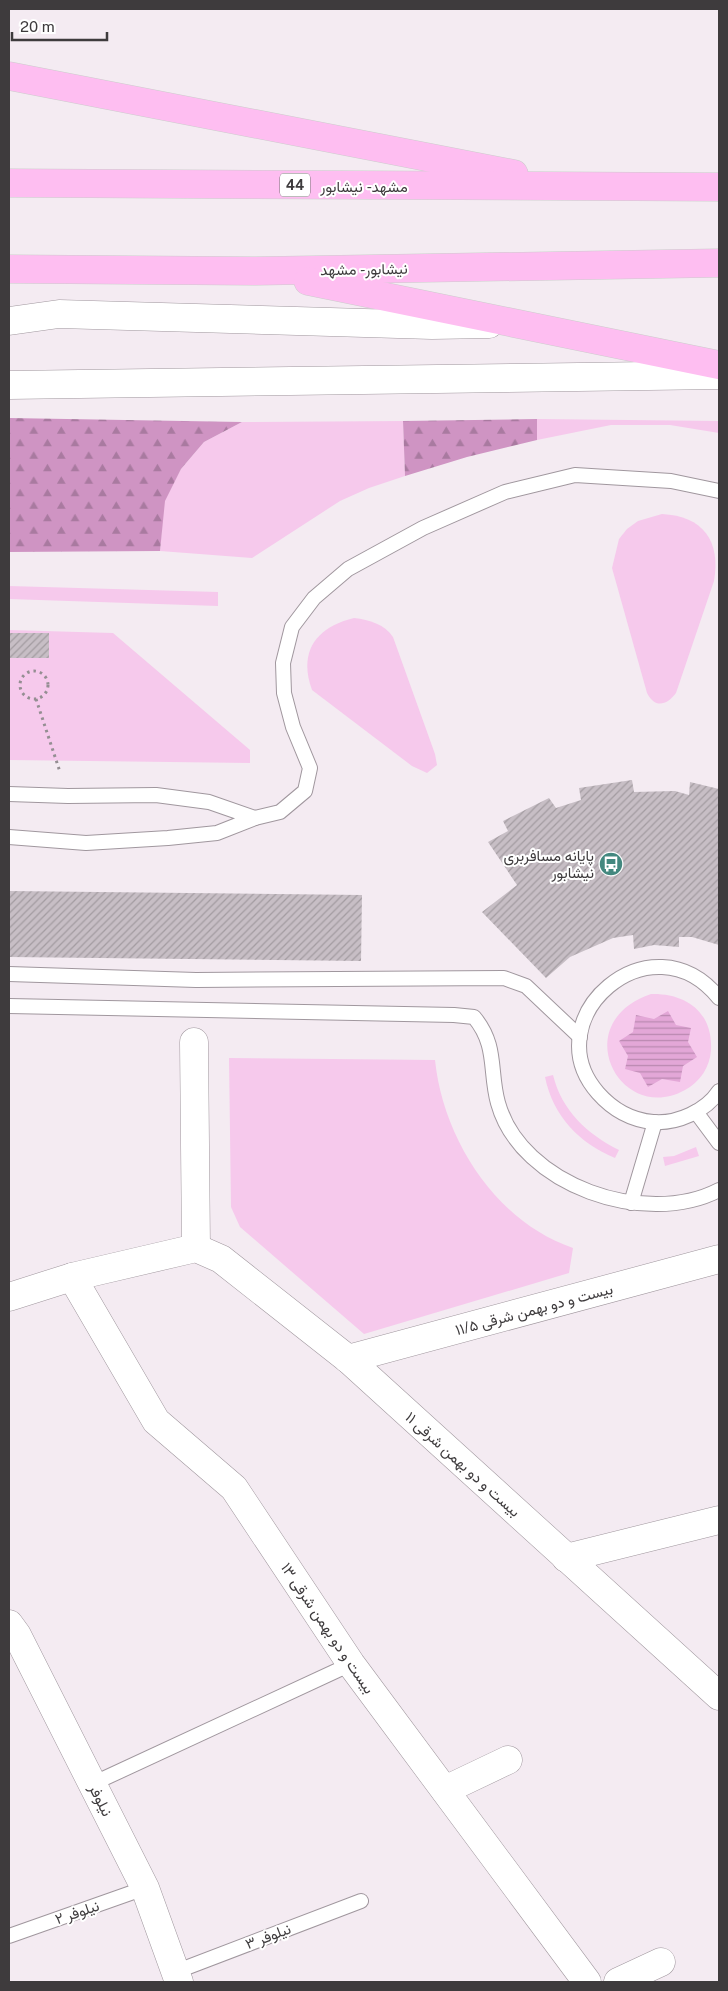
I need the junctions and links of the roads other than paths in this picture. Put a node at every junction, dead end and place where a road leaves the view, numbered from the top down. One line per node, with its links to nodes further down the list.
1 (9, 76): 4 (highway)
2 (9, 183): 4 (highway, مشهد - نیشابور / 44)
3 (719, 187): 4 (highway, مشهد - نیشابور / 44)
4 (582, 188)
5 (719, 264): 7 (highway, نیشابور - مشهد)
6 (9, 269): 7 (highway, نیشابور - مشهد)
7 (255, 271): 9 (highway)
8 (9, 321): 9 (street)
9 (513, 323): 10 (highway)
10 (719, 365)
11 (719, 375): 12 (street)
12 (9, 385)
13 (719, 491): 15 (lane)
14 (9, 794): 15 (lane)
15 (255, 818): 16 (lane)
16 (9, 837)
17 (9, 974): 20 (lane)
18 (719, 998): 20 (lane)
19 (9, 1006): 27 (lane)
20 (580, 1037): 24 (lane)
21 (194, 1042): 28 (street)
22 (719, 1091): 23 (lane)
23 (696, 1112): 24 (lane); 25 (lane)
24 (655, 1122): 27 (lane)
25 (719, 1143)
26 (719, 1190): 27 (lane)
27 (631, 1203)
28 (196, 1248): 30 (street); 32 (street, بیست و دو بهمن شرقی ۱۱)
29 (719, 1259): 32 (street, بیست و دو بهمن شرقی ۱۱/۵)
30 (72, 1277): 31 (street); 36 (street, بیست و دو بهمن شرقی ۱۳)
31 (9, 1297)
32 (348, 1359): 34 (street, بیست و دو بهمن شرقی ۱۱)
33 (719, 1520): 34 (street)
34 (566, 1558): 37 (street, بیست و دو بهمن شرقی ۱۱)
35 (9, 1624): 39 (street, نیلوفر)
36 (351, 1664): 39 (lane); 40 (street, بیست و دو بهمن شرقی ۱۳)
37 (719, 1696)
38 (508, 1760): 40 (street)
39 (92, 1784): 41 (street, نیلوفر)
40 (445, 1790): 46 (street, بیست و دو بهمن شرقی ۱۳)
41 (145, 1888): 43 (lane, نیلوفر ۲); 45 (street, نیلوفر)
42 (361, 1901): 45 (lane, نیلوفر ۳)
43 (9, 1936)
44 (662, 1962): 47 (street)
45 (177, 1977)
46 (587, 1982)
47 (618, 1982)

